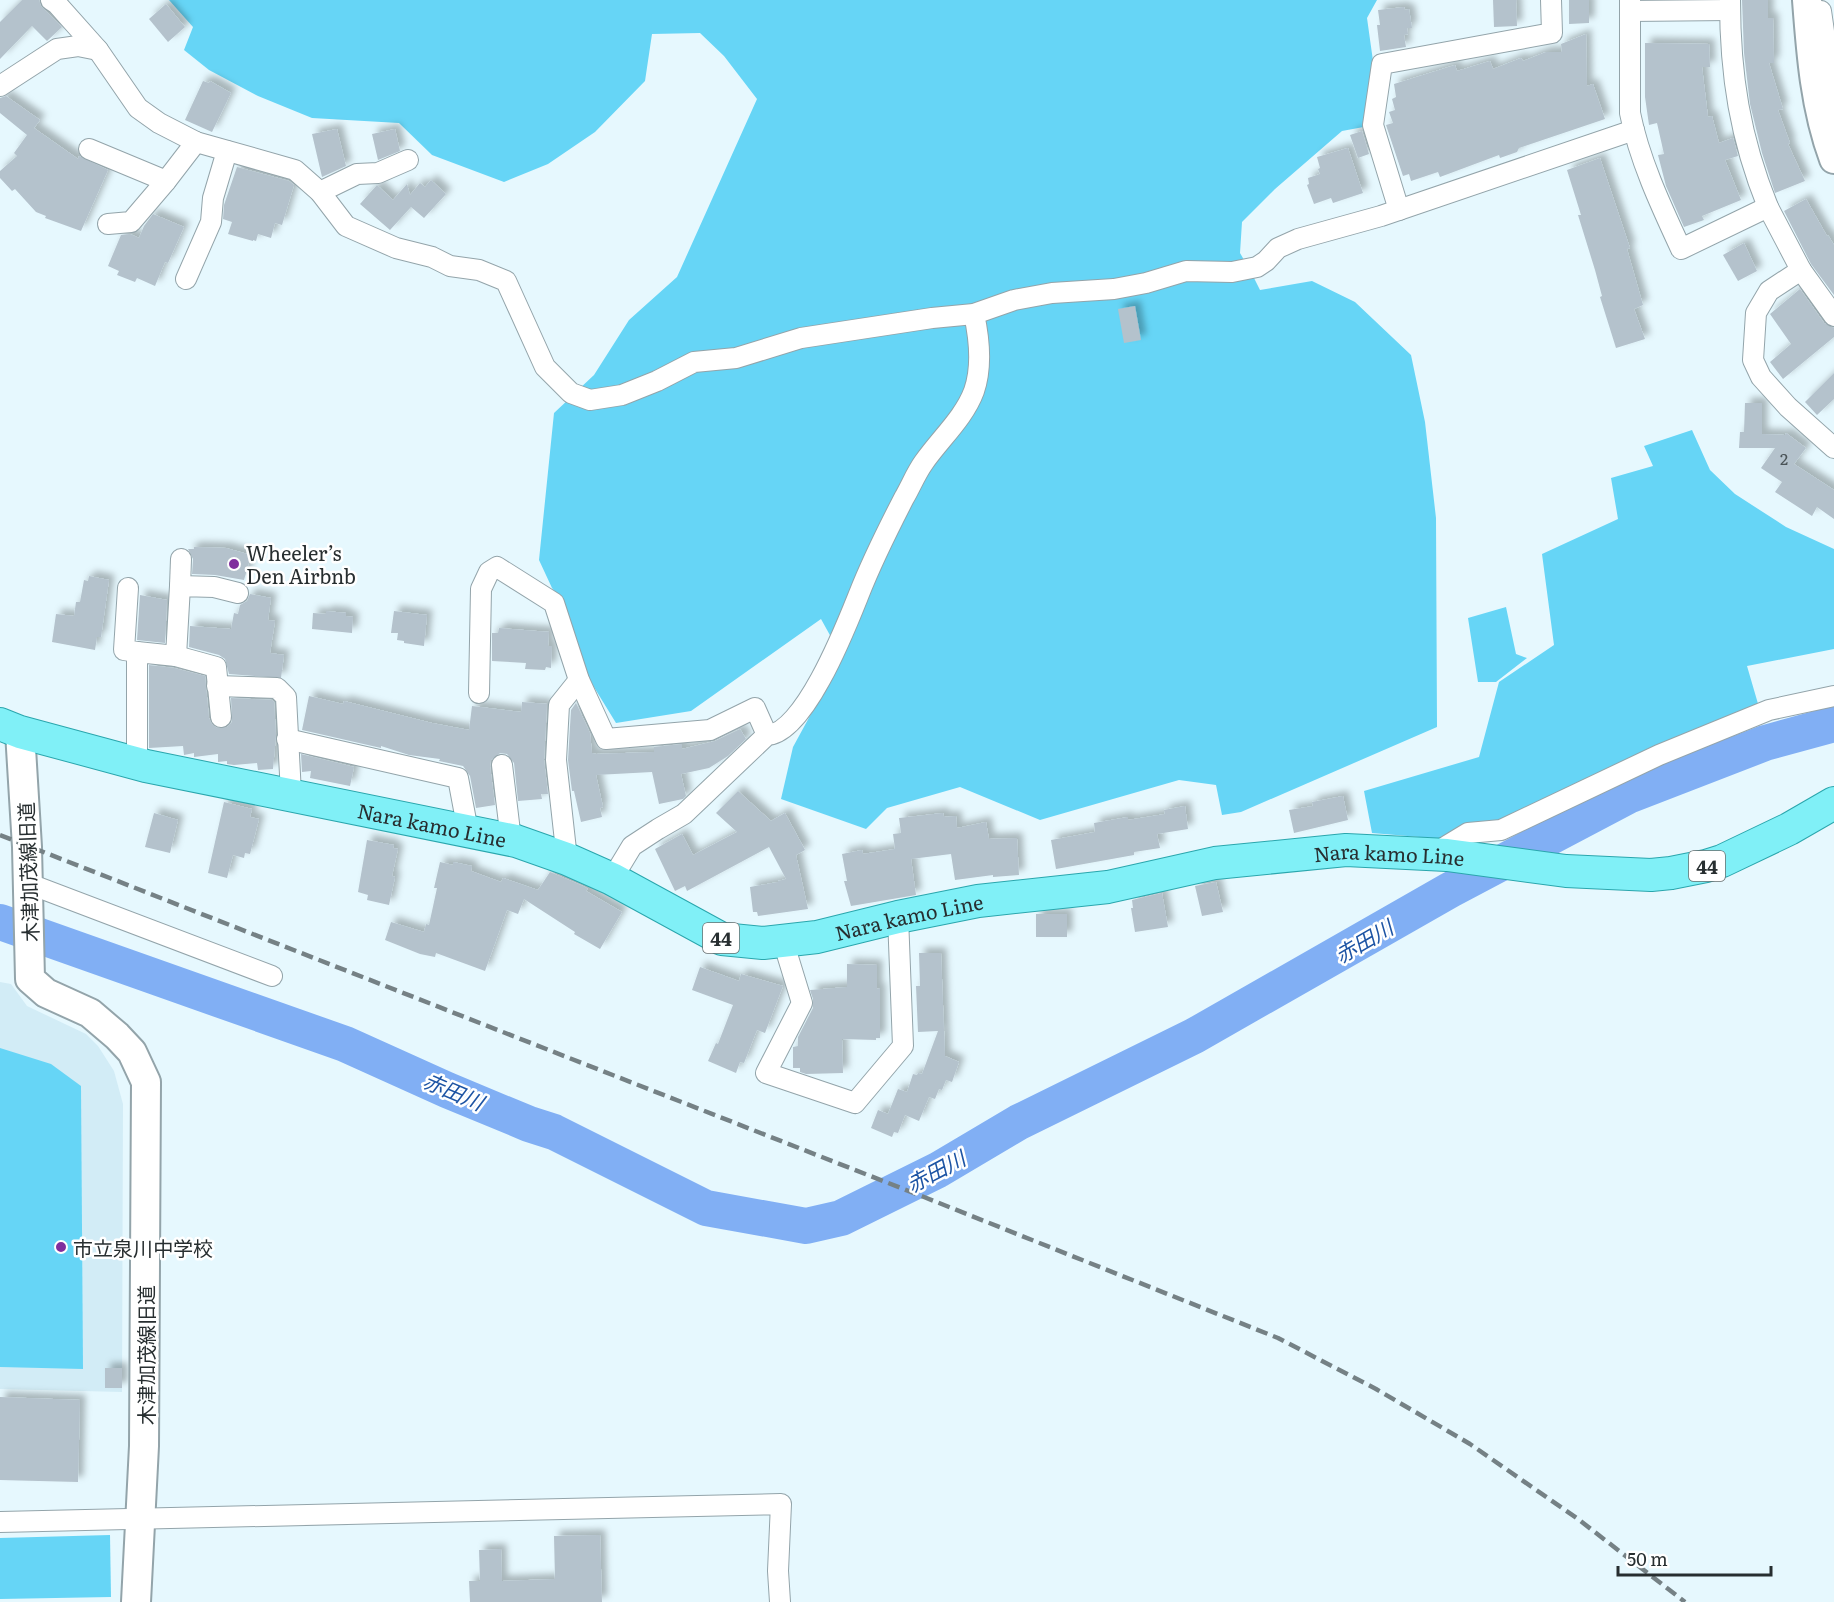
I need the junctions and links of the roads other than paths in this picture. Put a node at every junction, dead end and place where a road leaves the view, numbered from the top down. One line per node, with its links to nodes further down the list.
1 (51, 0): 7 (street)
2 (1551, 0): 19 (street)
3 (1808, 0): 14 (street)
4 (1820, 0): 9 (street)
5 (1730, 5): 6 (street); 18 (street)
6 (1630, 6): 10 (street)
7 (98, 50): 8 (street); 11 (street)
8 (0, 86)
9 (1834, 100)
10 (1634, 130): 18 (street); 19 (street)
11 (196, 142): 13 (street); 16 (street)
12 (89, 149): 16 (street)
13 (226, 151): 17 (street); 22 (street)
14 (1834, 159)
15 (408, 160): 17 (street)
16 (166, 181): 20 (street)
17 (320, 192): 23 (street)
18 (1768, 207): 21 (street)
19 (1399, 210): 23 (street)
20 (108, 224)
21 (1801, 270): 24 (street); 25 (street)
22 (186, 279)
23 (974, 314): 38 (street)
24 (1834, 316)
25 (1834, 448)
26 (181, 559): 27 (street)
27 (180, 586): 29 (street); 31 (street)
28 (128, 588): 30 (street)
29 (238, 593)
30 (136, 652): 31 (street); 40 (street)
31 (176, 656): 33 (street)
32 (579, 680): 34 (street); 38 (street); 47 (street)
33 (217, 686): 36 (street); 39 (street)
34 (479, 693)
35 (1834, 696): 46 (street)
36 (221, 717)
37 (10, 728): 40 (main road, Nara kamo Line / 44); 49 (street, 木津加茂線旧道)
38 (767, 735): 48 (street)
39 (287, 739): 42 (street); 44 (street)
40 (136, 763): 42 (main road, Nara kamo Line / 44)
41 (502, 765): 45 (street)
42 (291, 794): 44 (main road, Nara kamo Line / 44)
43 (1834, 803): 46 (main road, Nara kamo Line / 44)
44 (468, 831): 45 (main road, Nara kamo Line / 44)
45 (511, 840): 47 (main road, Nara kamo Line / 44)
46 (1440, 854): 50 (main road, Nara kamo Line / 44)
47 (567, 859): 48 (main road, Nara kamo Line / 44)
48 (612, 879): 51 (main road, Nara kamo Line / 44)
49 (27, 883): 52 (street); 53 (street, 木津加茂線旧道)
50 (898, 917): 51 (main road, Nara kamo Line / 44); 51 (street)
51 (783, 941)
52 (272, 976)
53 (140, 1519): 54 (street); 55 (street, 木津加茂線旧道); 56 (street)
54 (0, 1522)
55 (136, 1602)
56 (780, 1602)

